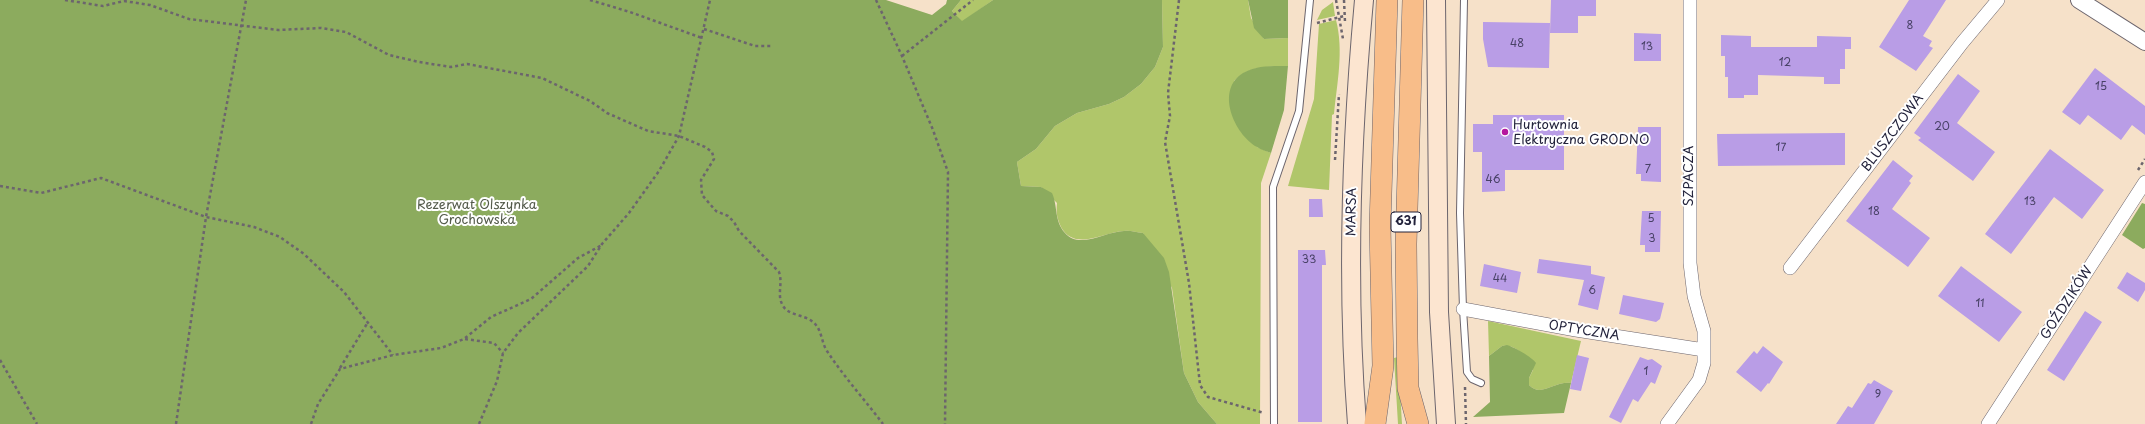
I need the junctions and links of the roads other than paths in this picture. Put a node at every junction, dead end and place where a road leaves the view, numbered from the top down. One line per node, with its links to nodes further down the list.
1 (1310, 0): 19 (lane)
2 (1364, 0): 20 (main road, MARSA)
3 (1387, 0): 15 (main road, 631)
4 (1413, 0): 17 (main road, 631)
5 (1436, 0): 25 (main road)
6 (1464, 0): 13 (lane)
7 (1690, 0): 14 (street, SZPACZA)
8 (1998, 0): 12 (street, BLUSZCZOWA)
9 (2079, 0): 10 (street)
10 (2145, 42)
11 (2145, 182): 26 (street, GOŹDZIKÓW)
12 (1790, 268)
13 (1463, 309): 14 (street, OPTYCZNA); 16 (lane)
14 (1704, 350): 18 (street)
15 (1383, 366): 21 (main road); 22 (main road, 631)
16 (1481, 383)
17 (1408, 388): 23 (main road, 631); 24 (main road)
18 (1672, 421)
19 (1274, 424)
20 (1357, 424)
21 (1375, 424)
22 (1388, 424)
23 (1412, 424)
24 (1418, 424)
25 (1446, 424)
26 (1988, 424)

